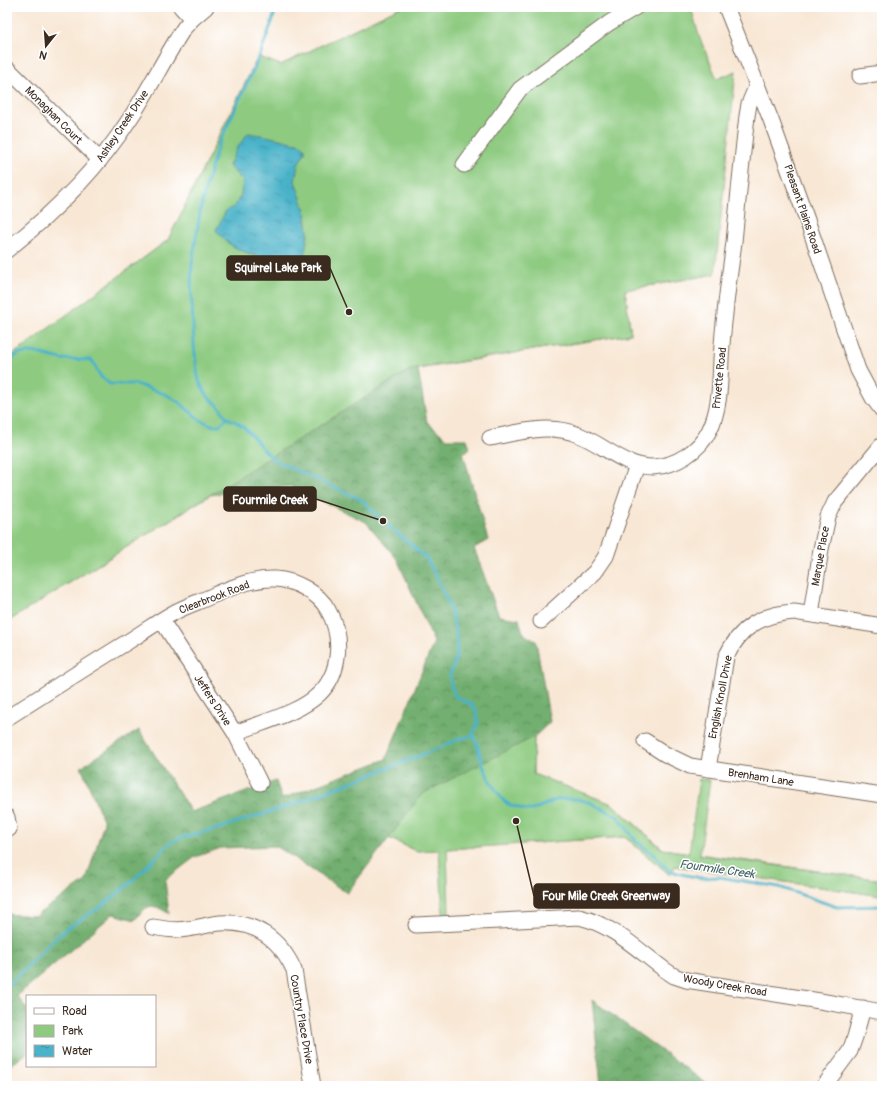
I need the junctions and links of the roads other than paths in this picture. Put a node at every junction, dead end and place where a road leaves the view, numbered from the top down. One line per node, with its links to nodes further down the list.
1 (181, 7): 5 (street)
2 (206, 7): 5 (street, Ashley Creek Drive)
3 (636, 7): 11 (street)
4 (726, 7): 9 (street, Pleasant Plains Road)
5 (192, 19): 10 (street, Ashley Creek Drive)
6 (9, 70): 10 (street, Monaghan Court)
7 (882, 73): 8 (street)
8 (860, 76)
9 (757, 85): 13 (street, Pleasant Plains Road); 16 (street, Privette Road)
10 (100, 160): 12 (street, Ashley Creek Drive)
11 (464, 165)
12 (7, 250)
13 (882, 410)
14 (490, 438): 16 (street, Privette Road)
15 (882, 445): 17 (street, Marque Place)
16 (637, 465): 19 (street)
17 (811, 614): 20 (street, English Knoll Drive); 24 (street, English Knoll Drive)
18 (162, 621): 21 (street, Clearbrook Road); 22 (street, Jeffers Drive); 22 (street, Clearbrook Road)
19 (541, 621)
20 (882, 626)
21 (7, 718)
22 (235, 733): 25 (street, Jeffers Drive)
23 (645, 741): 24 (street, Brenham Lane)
24 (708, 768): 26 (street, Brenham Lane)
25 (260, 783)
26 (882, 795)
27 (416, 925): 29 (street, Woody Creek Road)
28 (153, 927): 31 (street, Country Place Drive)
29 (863, 1008): 30 (street, Woody Creek Road); 32 (street)
30 (882, 1012)
31 (313, 1086)
32 (824, 1086)

